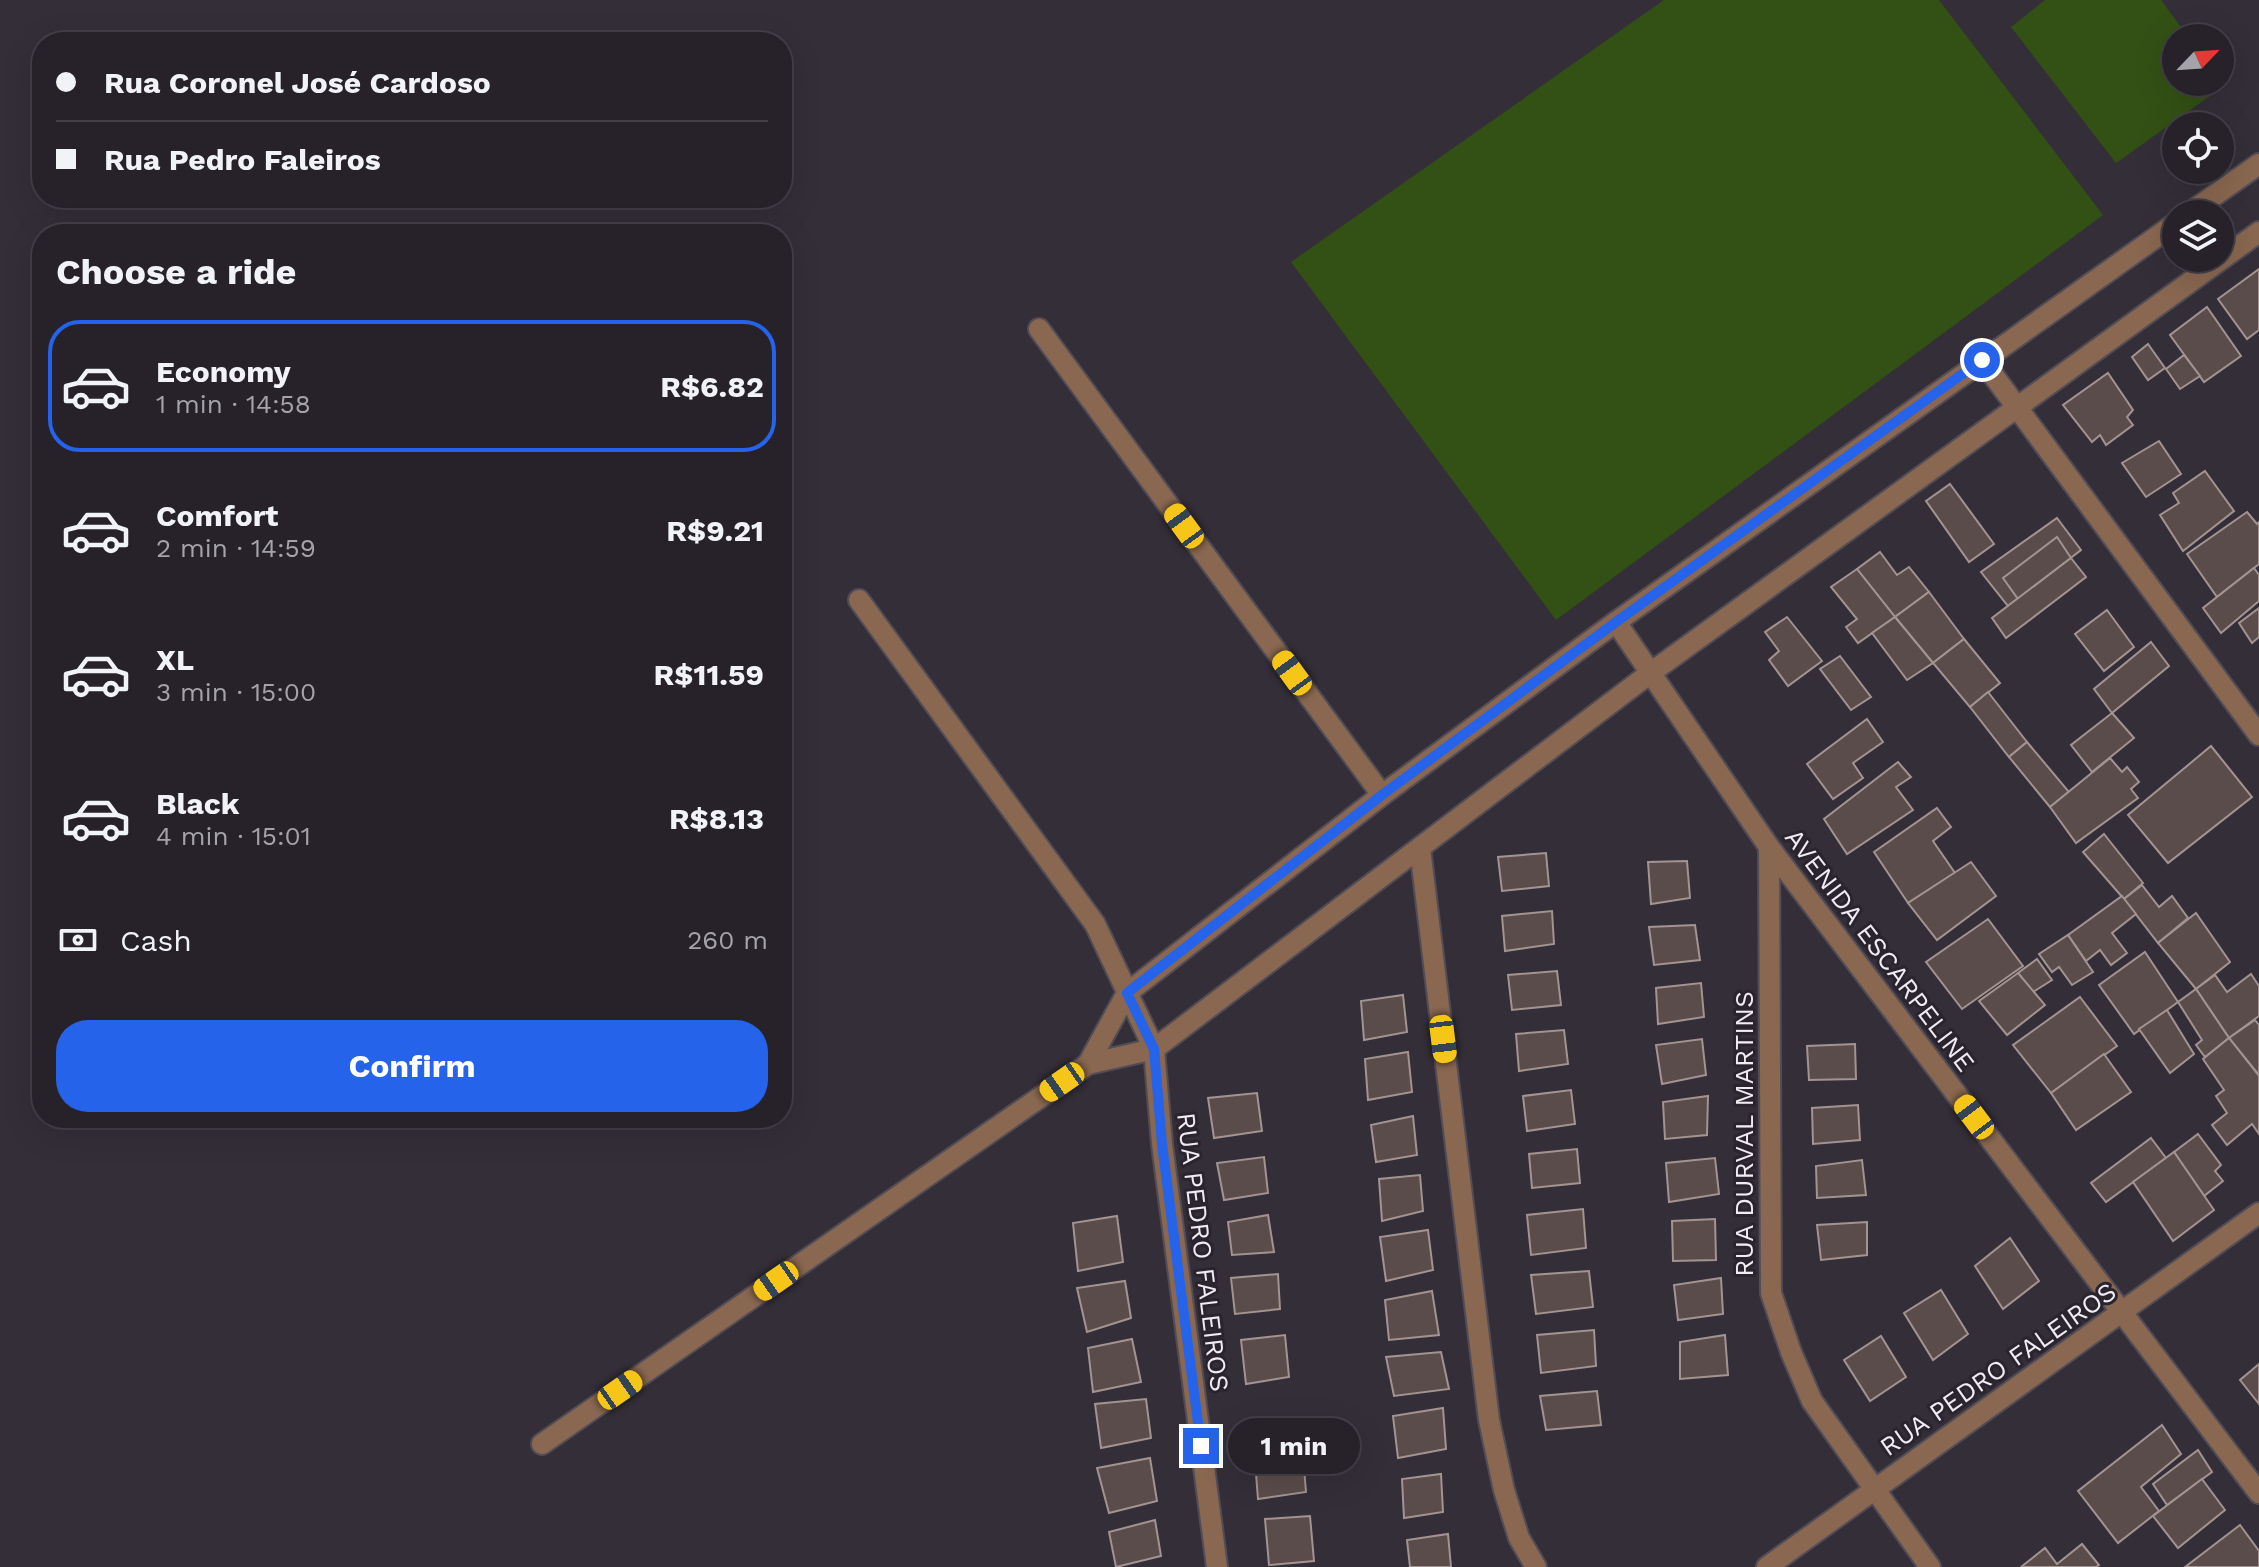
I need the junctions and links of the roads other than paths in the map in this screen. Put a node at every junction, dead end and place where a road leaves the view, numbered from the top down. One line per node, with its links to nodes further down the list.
1 (2259, 164): 2 (street)
2 (2208, 200)
3 (2259, 232): 7 (street)
4 (2162, 233): 6 (street)
5 (1039, 329): 12 (street)
6 (1982, 360): 7 (street); 9 (street)
7 (2015, 407): 10 (street); 11 (street)
8 (859, 600): 15 (street, RUA PEDRO FALEIROS)
9 (1616, 622): 10 (street, AVENIDA ESCARPELINE); 12 (street)
10 (1649, 674): 13 (street, AVENIDA ESCARPELINE); 14 (street)
11 (2259, 735)
12 (1382, 795): 15 (street)
13 (1769, 847): 19 (street, AVENIDA ESCARPELINE); 21 (street, RUA DURVAL MARTINS)
14 (1420, 848): 16 (street); 24 (street)
15 (1127, 993): 16 (street, RUA PEDRO FALEIROS); 17 (street)
16 (1154, 1049): 17 (street); 23 (street, RUA PEDRO FALEIROS)
17 (1088, 1064): 20 (street)
18 (2259, 1213): 19 (street, RUA PEDRO FALEIROS)
19 (2123, 1313): 21 (street, RUA PEDRO FALEIROS); 22 (street, AVENIDA ESCARPELINE)
20 (542, 1444)
21 (1873, 1489): 25 (street, RUA PEDRO FALEIROS); 26 (street, RUA DURVAL MARTINS)
22 (2259, 1493)
23 (1217, 1567)
24 (1536, 1567)
25 (1767, 1567)
26 (1930, 1567)

